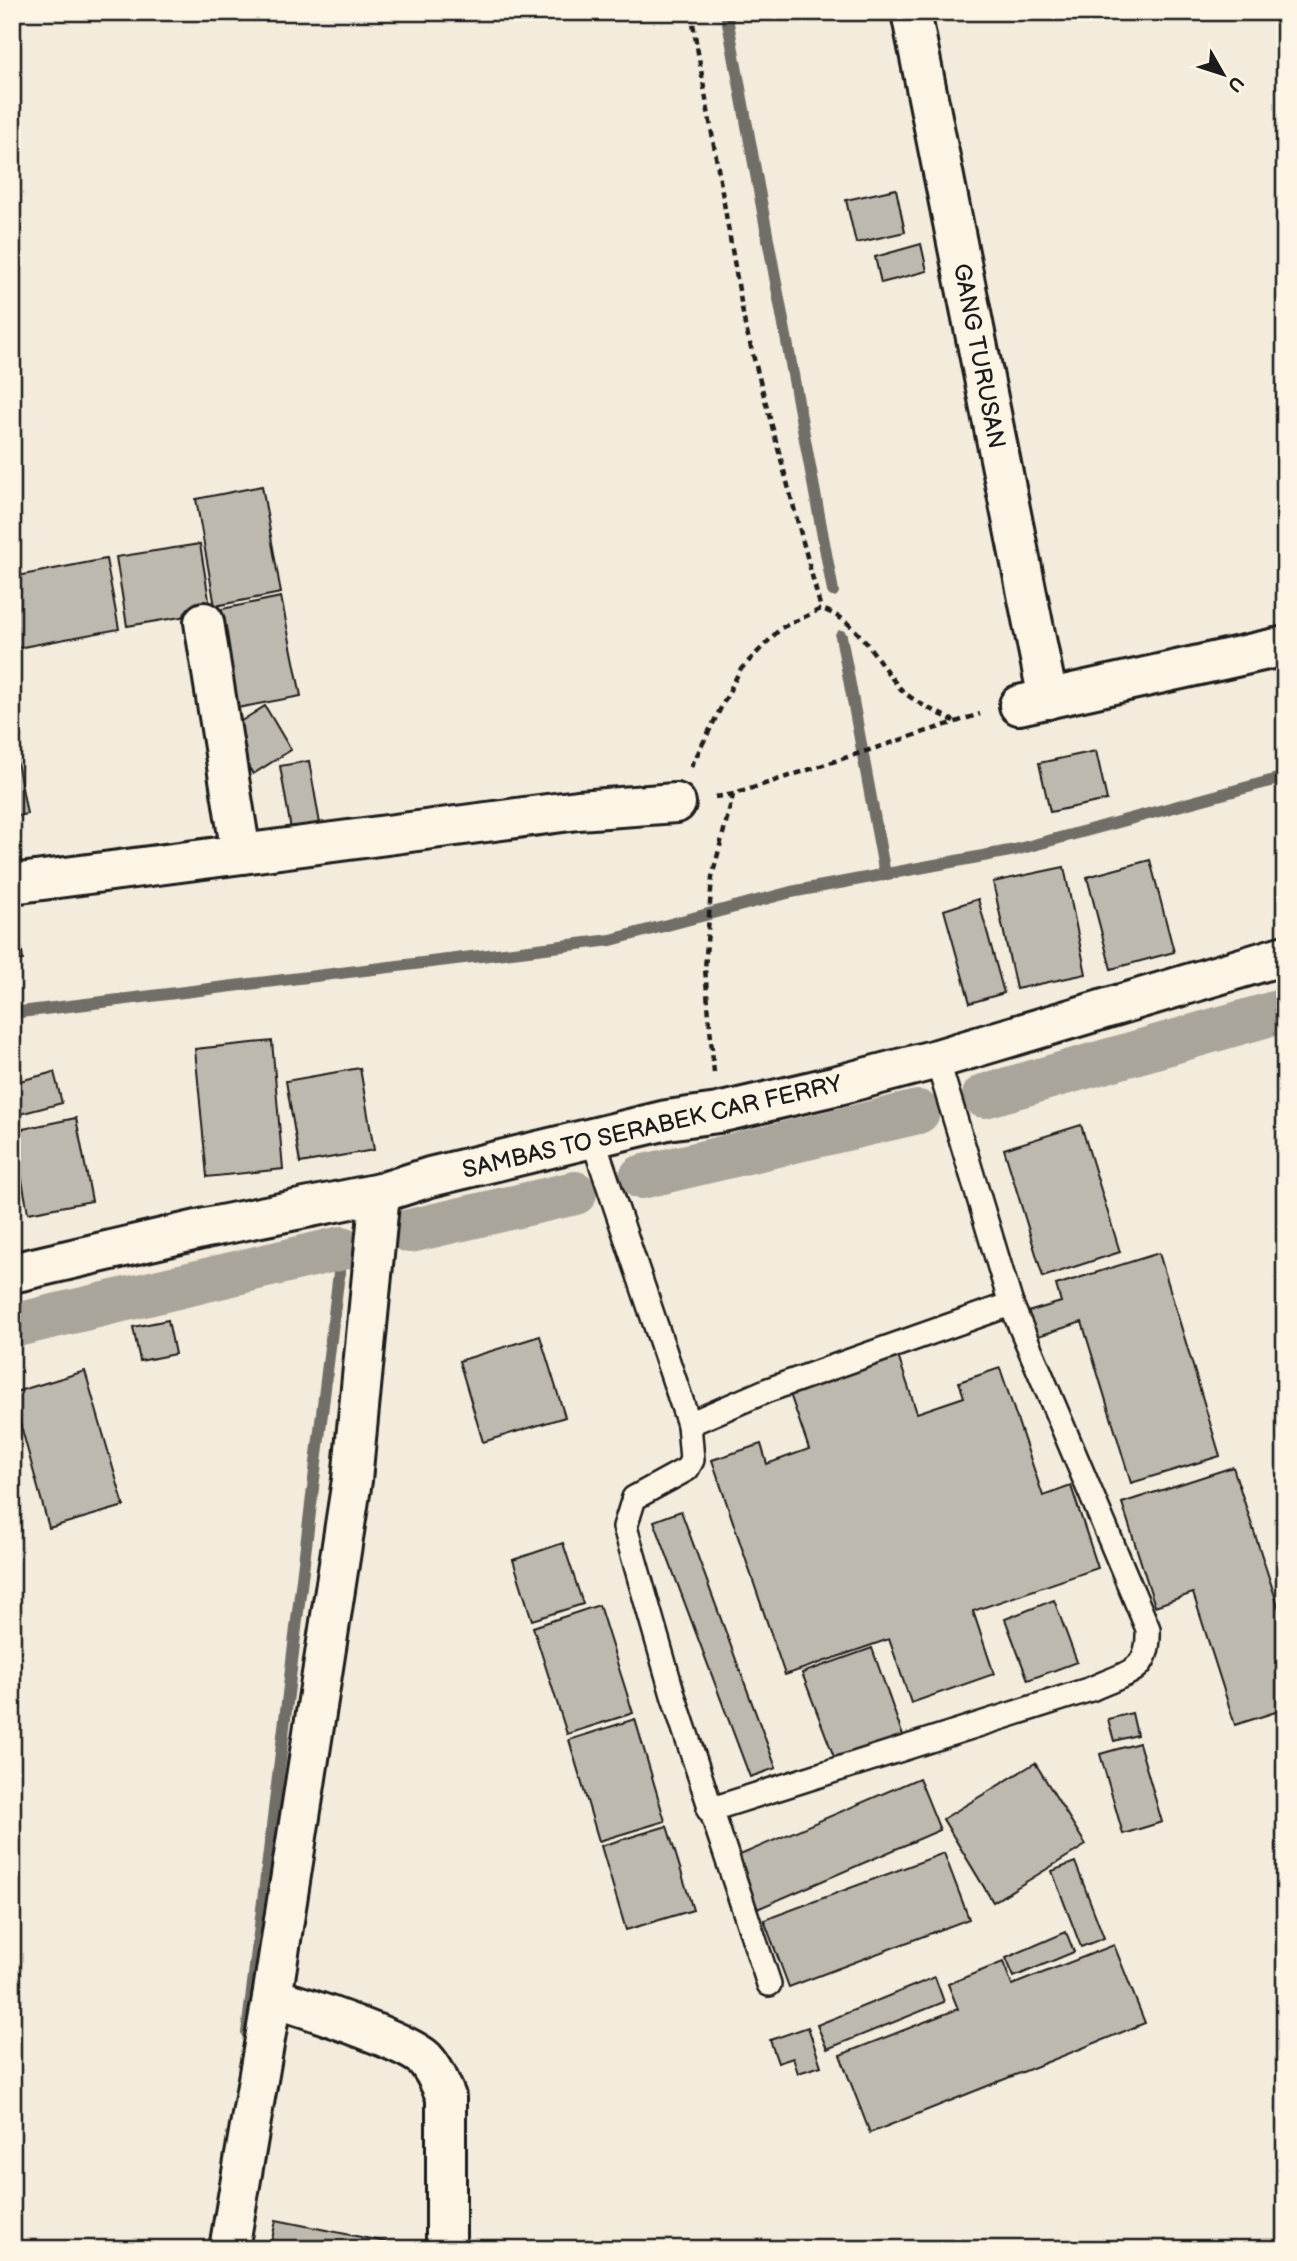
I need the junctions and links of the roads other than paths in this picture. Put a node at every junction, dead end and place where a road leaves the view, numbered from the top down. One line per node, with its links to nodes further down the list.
1 (911, 12): 3 (main road, GANG TURUSAN)
2 (204, 622): 5 (main road)
3 (1285, 646)
4 (676, 803): 5 (main road)
5 (241, 853): 6 (main road)
6 (12, 884)
7 (1285, 955): 8 (main road, SAMBAS TO SERABEK CAR FERRY)
8 (937, 1059): 9 (main road, SAMBAS TO SERABEK CAR FERRY); 12 (lane)
9 (593, 1139): 10 (main road, SAMBAS TO SERABEK CAR FERRY); 13 (lane)
10 (380, 1193): 11 (main road, SAMBAS TO SERABEK CAR FERRY); 16 (main road)
11 (12, 1273)
12 (1011, 1304): 13 (lane); 14 (lane)
13 (689, 1424): 14 (lane)
14 (709, 1810): 15 (lane)
15 (769, 1984)
16 (272, 1998): 17 (main road); 18 (main road)
17 (229, 2249)
18 (446, 2249)

